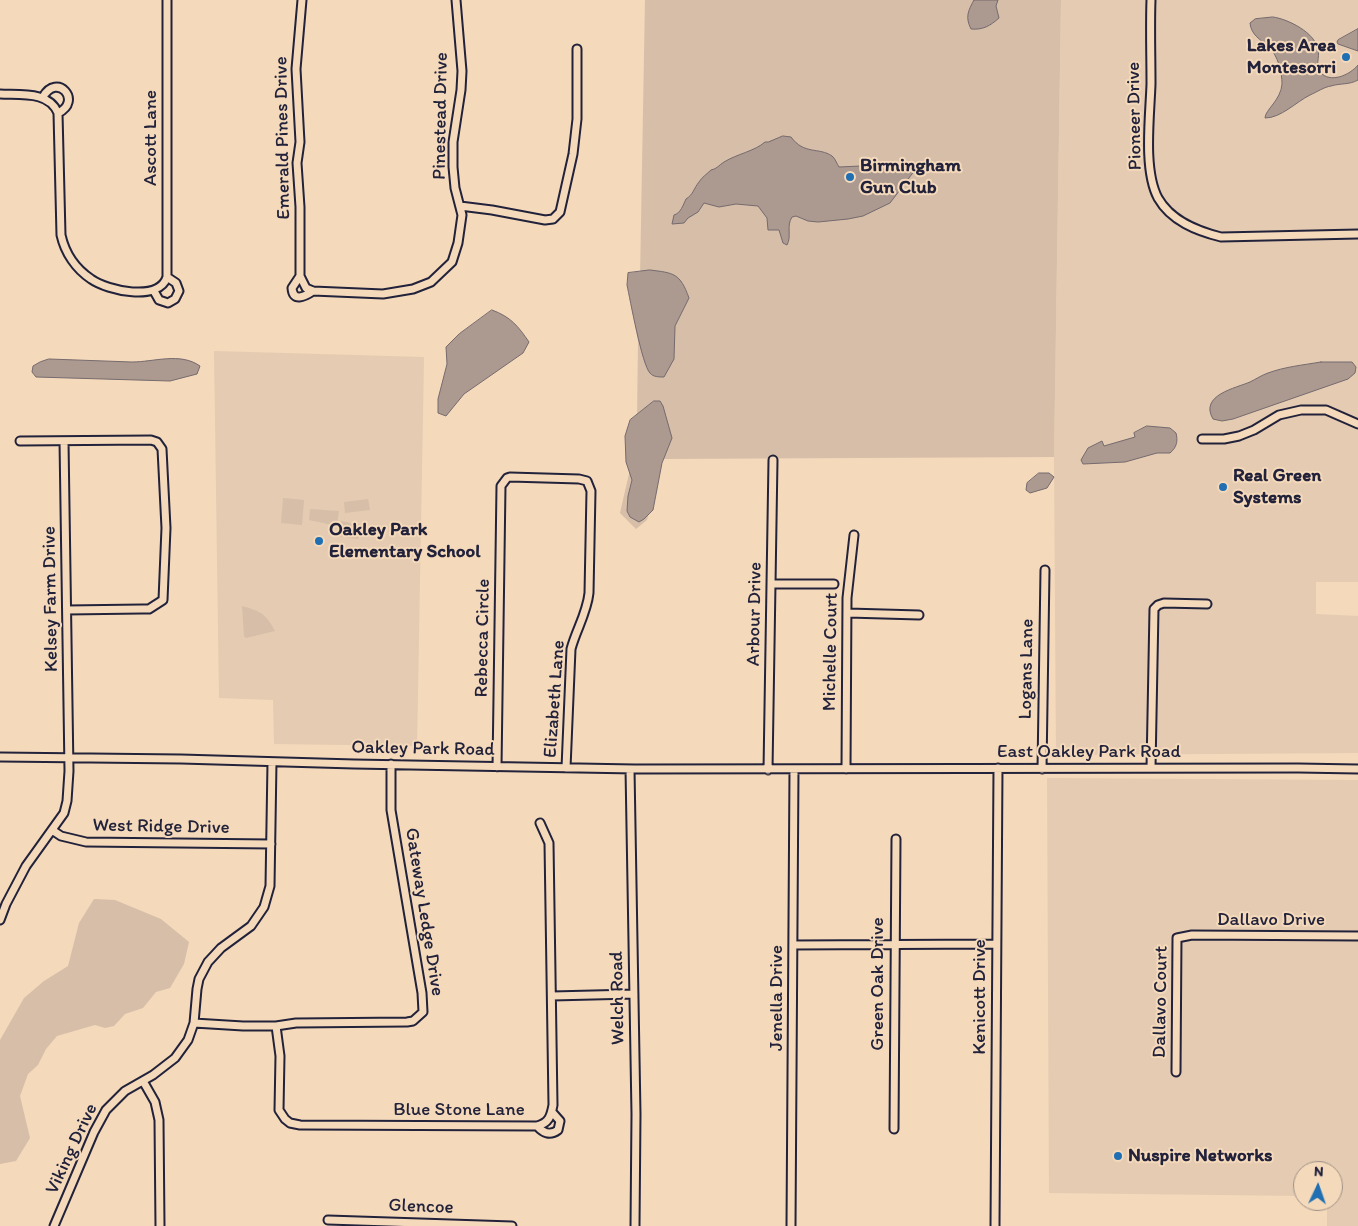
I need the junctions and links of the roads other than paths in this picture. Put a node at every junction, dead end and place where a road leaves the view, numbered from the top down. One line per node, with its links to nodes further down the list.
1 (167, 0): 12 (street, Ascott Lane)
2 (302, 0): 11 (street, Emerald Pines Drive)
3 (456, 0): 9 (street, Pinestead Drive)
4 (1151, 0): 10 (street, Pioneer Drive)
5 (577, 49): 9 (street)
6 (0, 94): 7 (street, Ascott Lane)
7 (43, 97): 8 (street); 8 (street, Ascott Lane)
8 (58, 113): 14 (street, Ascott Lane)
9 (460, 206): 13 (street, Pinestead Drive)
10 (1358, 234)
11 (300, 276): 13 (street, Emerald Pines Drive); 13 (street, Emerald Pines Drive)
12 (167, 277): 14 (street); 14 (street, Ascott Lane)
13 (309, 289)
14 (154, 291)
15 (1358, 424): 17 (street)
16 (64, 440): 18 (street); 26 (street, Kelsey Farm Drive); 26 (street)
17 (1202, 440)
18 (20, 441)
19 (773, 460): 23 (street, Arbour Drive)
20 (504, 481): 34 (street, Rebecca Circle); 35 (street, Elizabeth Lane)
21 (854, 535): 27 (street, Michelle Court)
22 (1045, 570): 42 (street, Logans Lane)
23 (772, 584): 24 (street); 44 (street, Arbour Drive)
24 (834, 584)
25 (1207, 604): 37 (street)
26 (67, 610): 30 (street, Kelsey Farm Drive)
27 (848, 614): 28 (street); 41 (street, Michelle Court)
28 (919, 615)
29 (0, 757): 30 (street, Oakley Park Road)
30 (69, 758): 31 (street, Oakley Park Road); 46 (street, Kelsey Farm Drive)
31 (272, 762): 32 (street, Oakley Park Road); 48 (street, Viking Drive)
32 (391, 764): 34 (street, Oakley Park Road); 58 (street, Gateway Ledge Drive)
33 (1358, 765): 38 (street, East Oakley Park Road)
34 (497, 766): 35 (street, Oakley Park Road)
35 (566, 768): 39 (street, Oakley Park Road)
36 (998, 768): 41 (street, East Oakley Park Road); 42 (street, East Oakley Park Road); 52 (street, Kenicott Drive)
37 (1151, 768): 38 (street, East Oakley Park Road); 42 (street, East Oakley Park Road)
38 (1333, 768): 43 (street, East Oakley Park Road)
39 (630, 769): 44 (street, Oakley Park Road); 55 (street, Welch Road)
40 (794, 769): 41 (street, Oakley Park Road); 44 (street, Oakley Park Road); 53 (street, Jenella Drive)
41 (846, 769)
42 (1042, 769)
43 (1358, 769)
44 (768, 770)
45 (540, 824): 56 (street, Blue Stone Lane)
46 (52, 830): 48 (street, West Ridge Drive); 49 (street, Kelsey Farm Drive)
47 (896, 839): 54 (street, Green Oak Drive)
48 (271, 844): 57 (street, Viking Drive)
49 (0, 920)
50 (1358, 936): 51 (street, Dallavo Drive)
51 (1184, 937): 59 (street, Dallavo Court)
52 (996, 944): 54 (street); 70 (street, Kenicott Drive)
53 (793, 945): 54 (street); 69 (street, Jenella Drive)
54 (895, 945): 63 (street, Green Oak Drive)
55 (634, 994): 56 (street); 68 (street, Welch Road)
56 (552, 996): 61 (street, Blue Stone Lane)
57 (194, 1023): 58 (street, Gateway Ledge Drive); 60 (street, Viking Drive)
58 (276, 1026): 62 (street, Blue Stone Lane)
59 (1176, 1072)
60 (143, 1081): 65 (street, Viking Drive); 66 (street)
61 (552, 1112): 62 (street, Blue Stone Lane); 62 (street)
62 (537, 1126)
63 (894, 1129)
64 (328, 1220): 67 (street, Glencoe)
65 (54, 1226)
66 (160, 1226)
67 (512, 1226)
68 (635, 1226)
69 (791, 1226)
70 (996, 1226)

